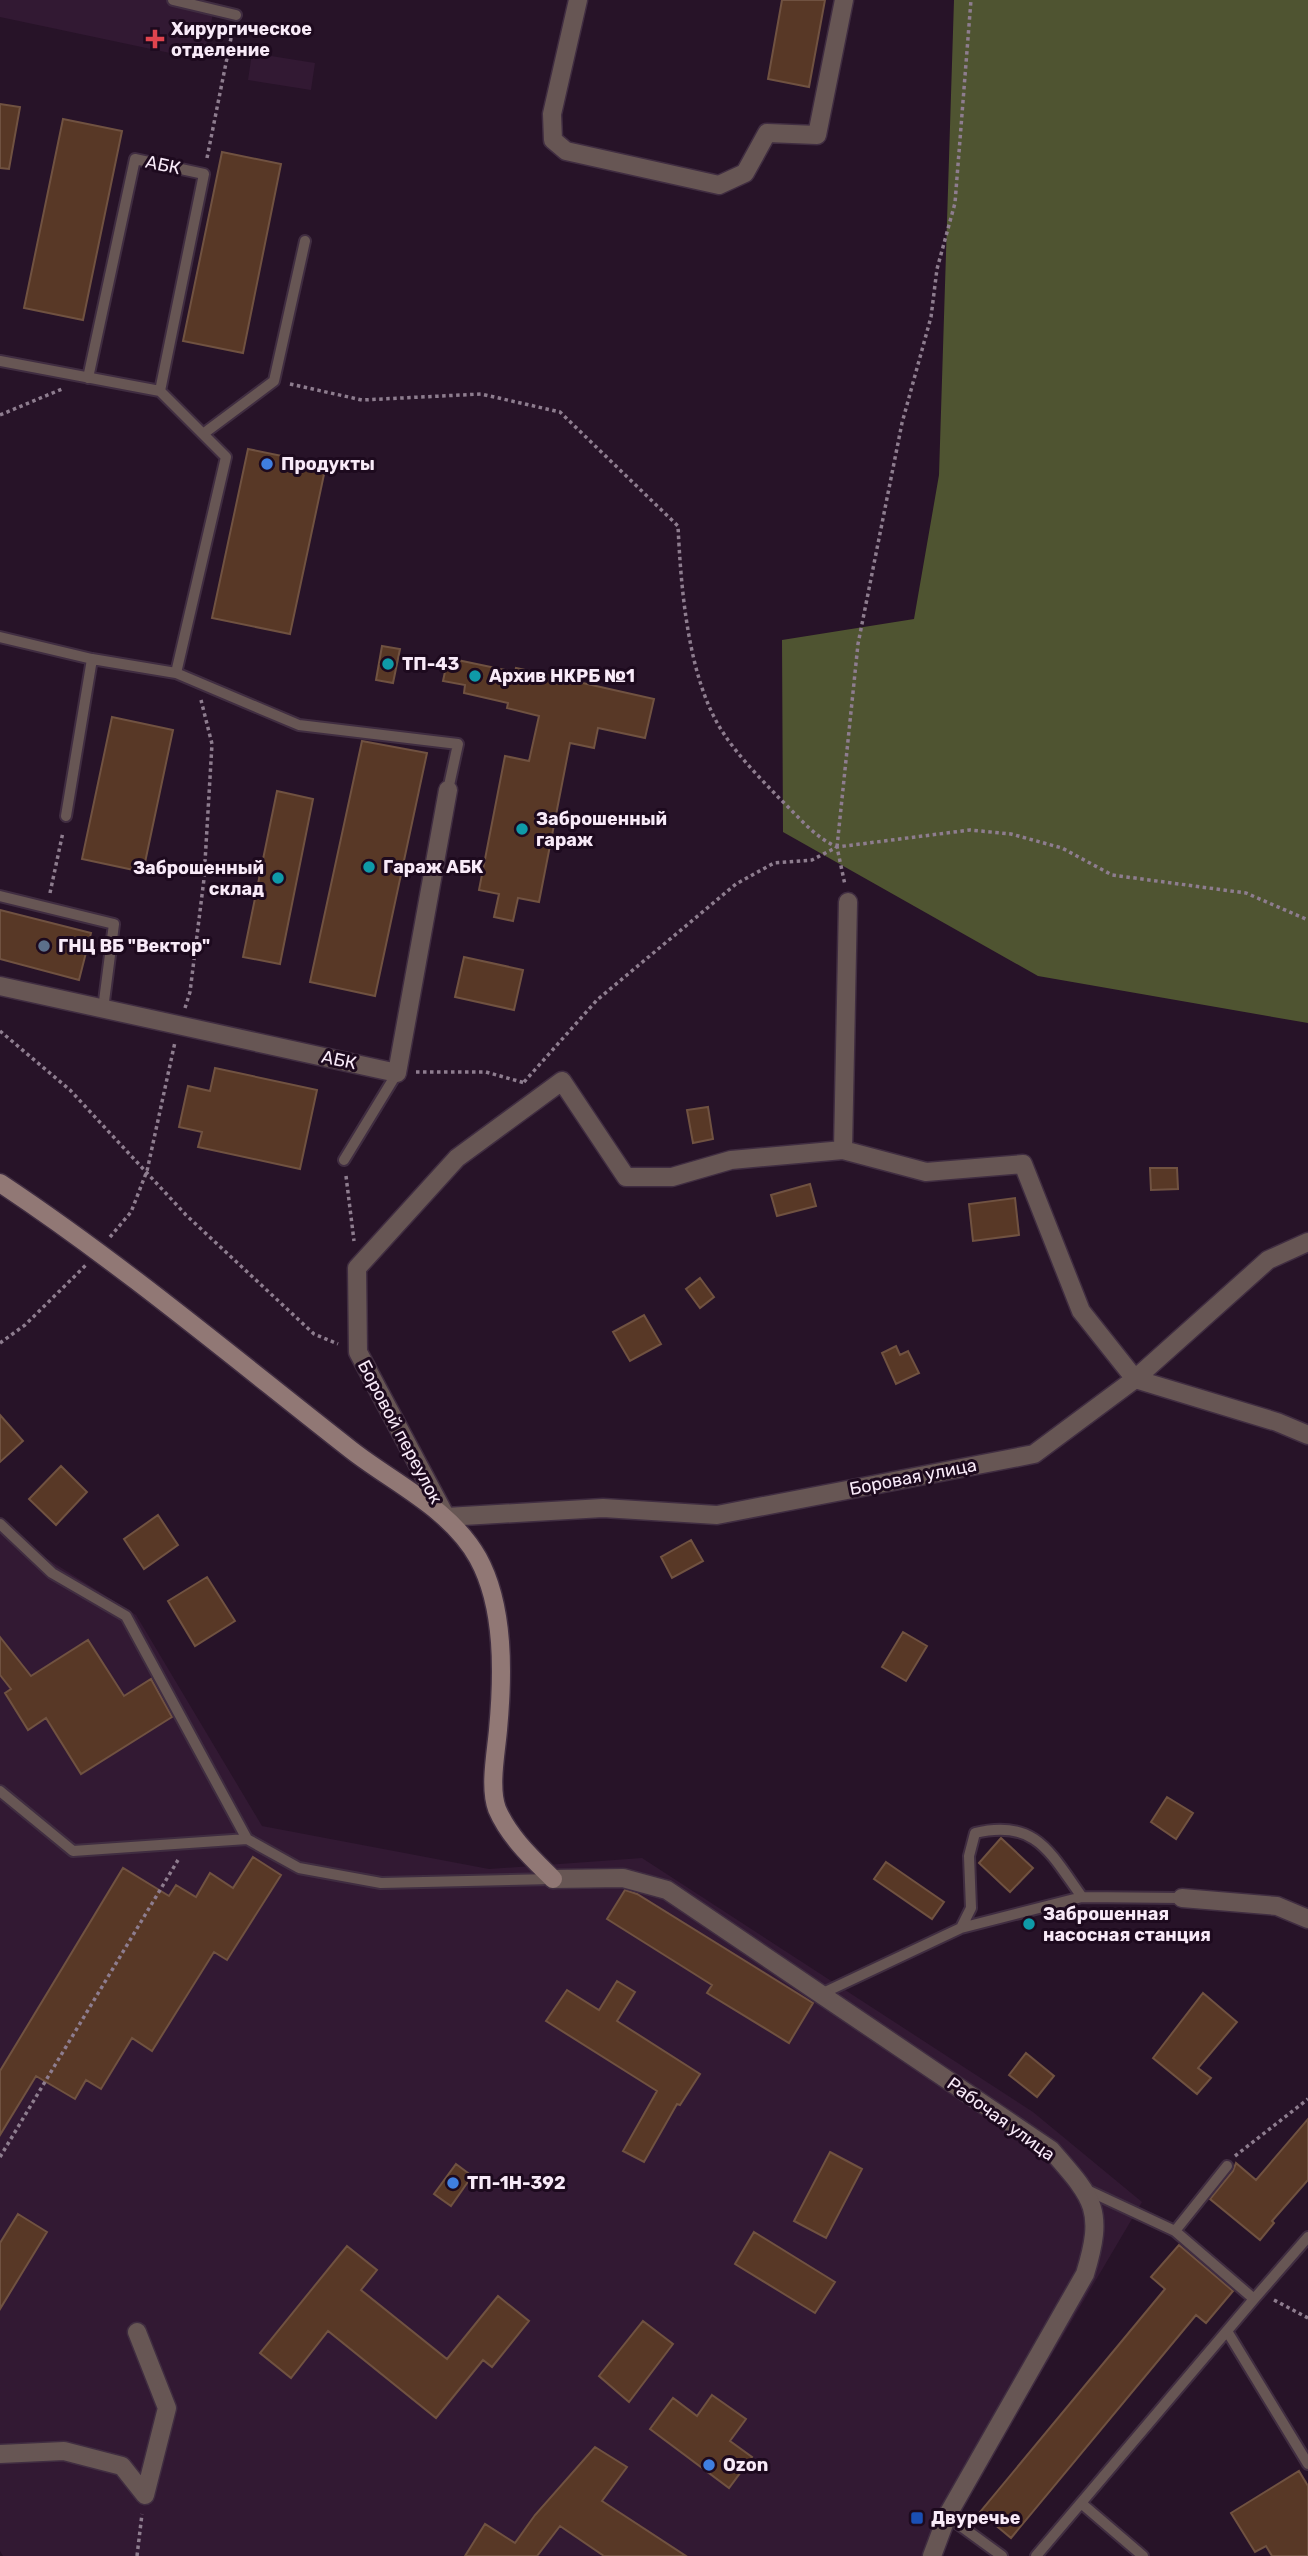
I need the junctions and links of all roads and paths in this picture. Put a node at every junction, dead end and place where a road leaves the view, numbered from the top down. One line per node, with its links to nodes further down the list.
1 (173, 0): 5 (lane)
2 (578, 0): 3 (street)
3 (844, 0)
4 (971, 0): 20 (path)
5 (236, 15): 6 (path)
6 (204, 174): 9 (lane, АБК); 11 (lane, АБК)
7 (305, 242): 10 (lane)
8 (0, 361): 9 (lane)
9 (88, 378): 11 (lane); 12 (path)
10 (274, 381): 13 (lane); 20 (path)
11 (160, 391): 13 (lane)
12 (0, 415)
13 (203, 434): 16 (lane)
14 (0, 637): 15 (lane)
15 (92, 659): 16 (lane); 19 (lane)
16 (176, 673): 17 (lane)
17 (197, 682): 18 (lane); 27 (path)
18 (448, 790): 29 (street)
19 (66, 816): 23 (path)
20 (837, 847): 22 (path); 24 (path); 30 (path)
21 (0, 896): 23 (lane)
22 (848, 901): 32 (street)
23 (47, 908): 26 (lane)
24 (1308, 920)
25 (0, 986): 26 (street, АБК)
26 (103, 1009): 27 (street, АБК)
27 (179, 1027): 29 (street, АБК); 34 (path)
28 (0, 1031): 34 (path)
29 (397, 1073): 30 (path); 33 (lane)
30 (524, 1082): 31 (path)
31 (543, 1094): 32 (street); 38 (street)
32 (843, 1150): 41 (street)
33 (344, 1160): 38 (path)
34 (147, 1171): 37 (path); 40 (path)
35 (0, 1182): 37 (street)
36 (1308, 1242): 41 (street, Боровая улица)
37 (98, 1252): 39 (path); 43 (street)
38 (357, 1268): 40 (street, Боровой переулок)
39 (0, 1343)
40 (358, 1352): 43 (street, Боровой переулок)
41 (1135, 1380): 42 (street); 43 (street, Боровая улица)
42 (1308, 1436)
43 (446, 1517): 48 (street)
44 (0, 1524): 46 (lane)
45 (0, 1791): 47 (lane)
46 (247, 1839): 47 (lane); 48 (lane)
47 (188, 1843): 55 (path)
48 (554, 1879): 53 (street, Рабочая улица)
49 (1082, 1897): 50 (lane); 52 (lane); 52 (lane)
50 (1182, 1898): 51 (street)
51 (1308, 1919)
52 (961, 1928): 53 (lane)
53 (821, 1994): 57 (street, Рабочая улица)
54 (1308, 2099): 56 (path)
55 (0, 2157)
56 (1227, 2165): 58 (lane)
57 (1087, 2190): 58 (lane); 68 (street, Рабочая улица)
58 (1175, 2231): 60 (lane)
59 (1308, 2237): 60 (lane)
60 (1257, 2296): 61 (path); 62 (lane)
61 (1308, 2318)
62 (1227, 2331): 65 (lane); 67 (lane)
63 (137, 2332): 66 (street)
64 (0, 2454): 66 (street)
65 (1308, 2464)
66 (145, 2495): 69 (path)
67 (1081, 2503): 72 (lane); 73 (lane)
68 (947, 2516): 70 (street, Рабочая улица); 71 (lane)
69 (137, 2556)
70 (932, 2556)
71 (1002, 2556)
72 (1035, 2556)
73 (1143, 2556)

